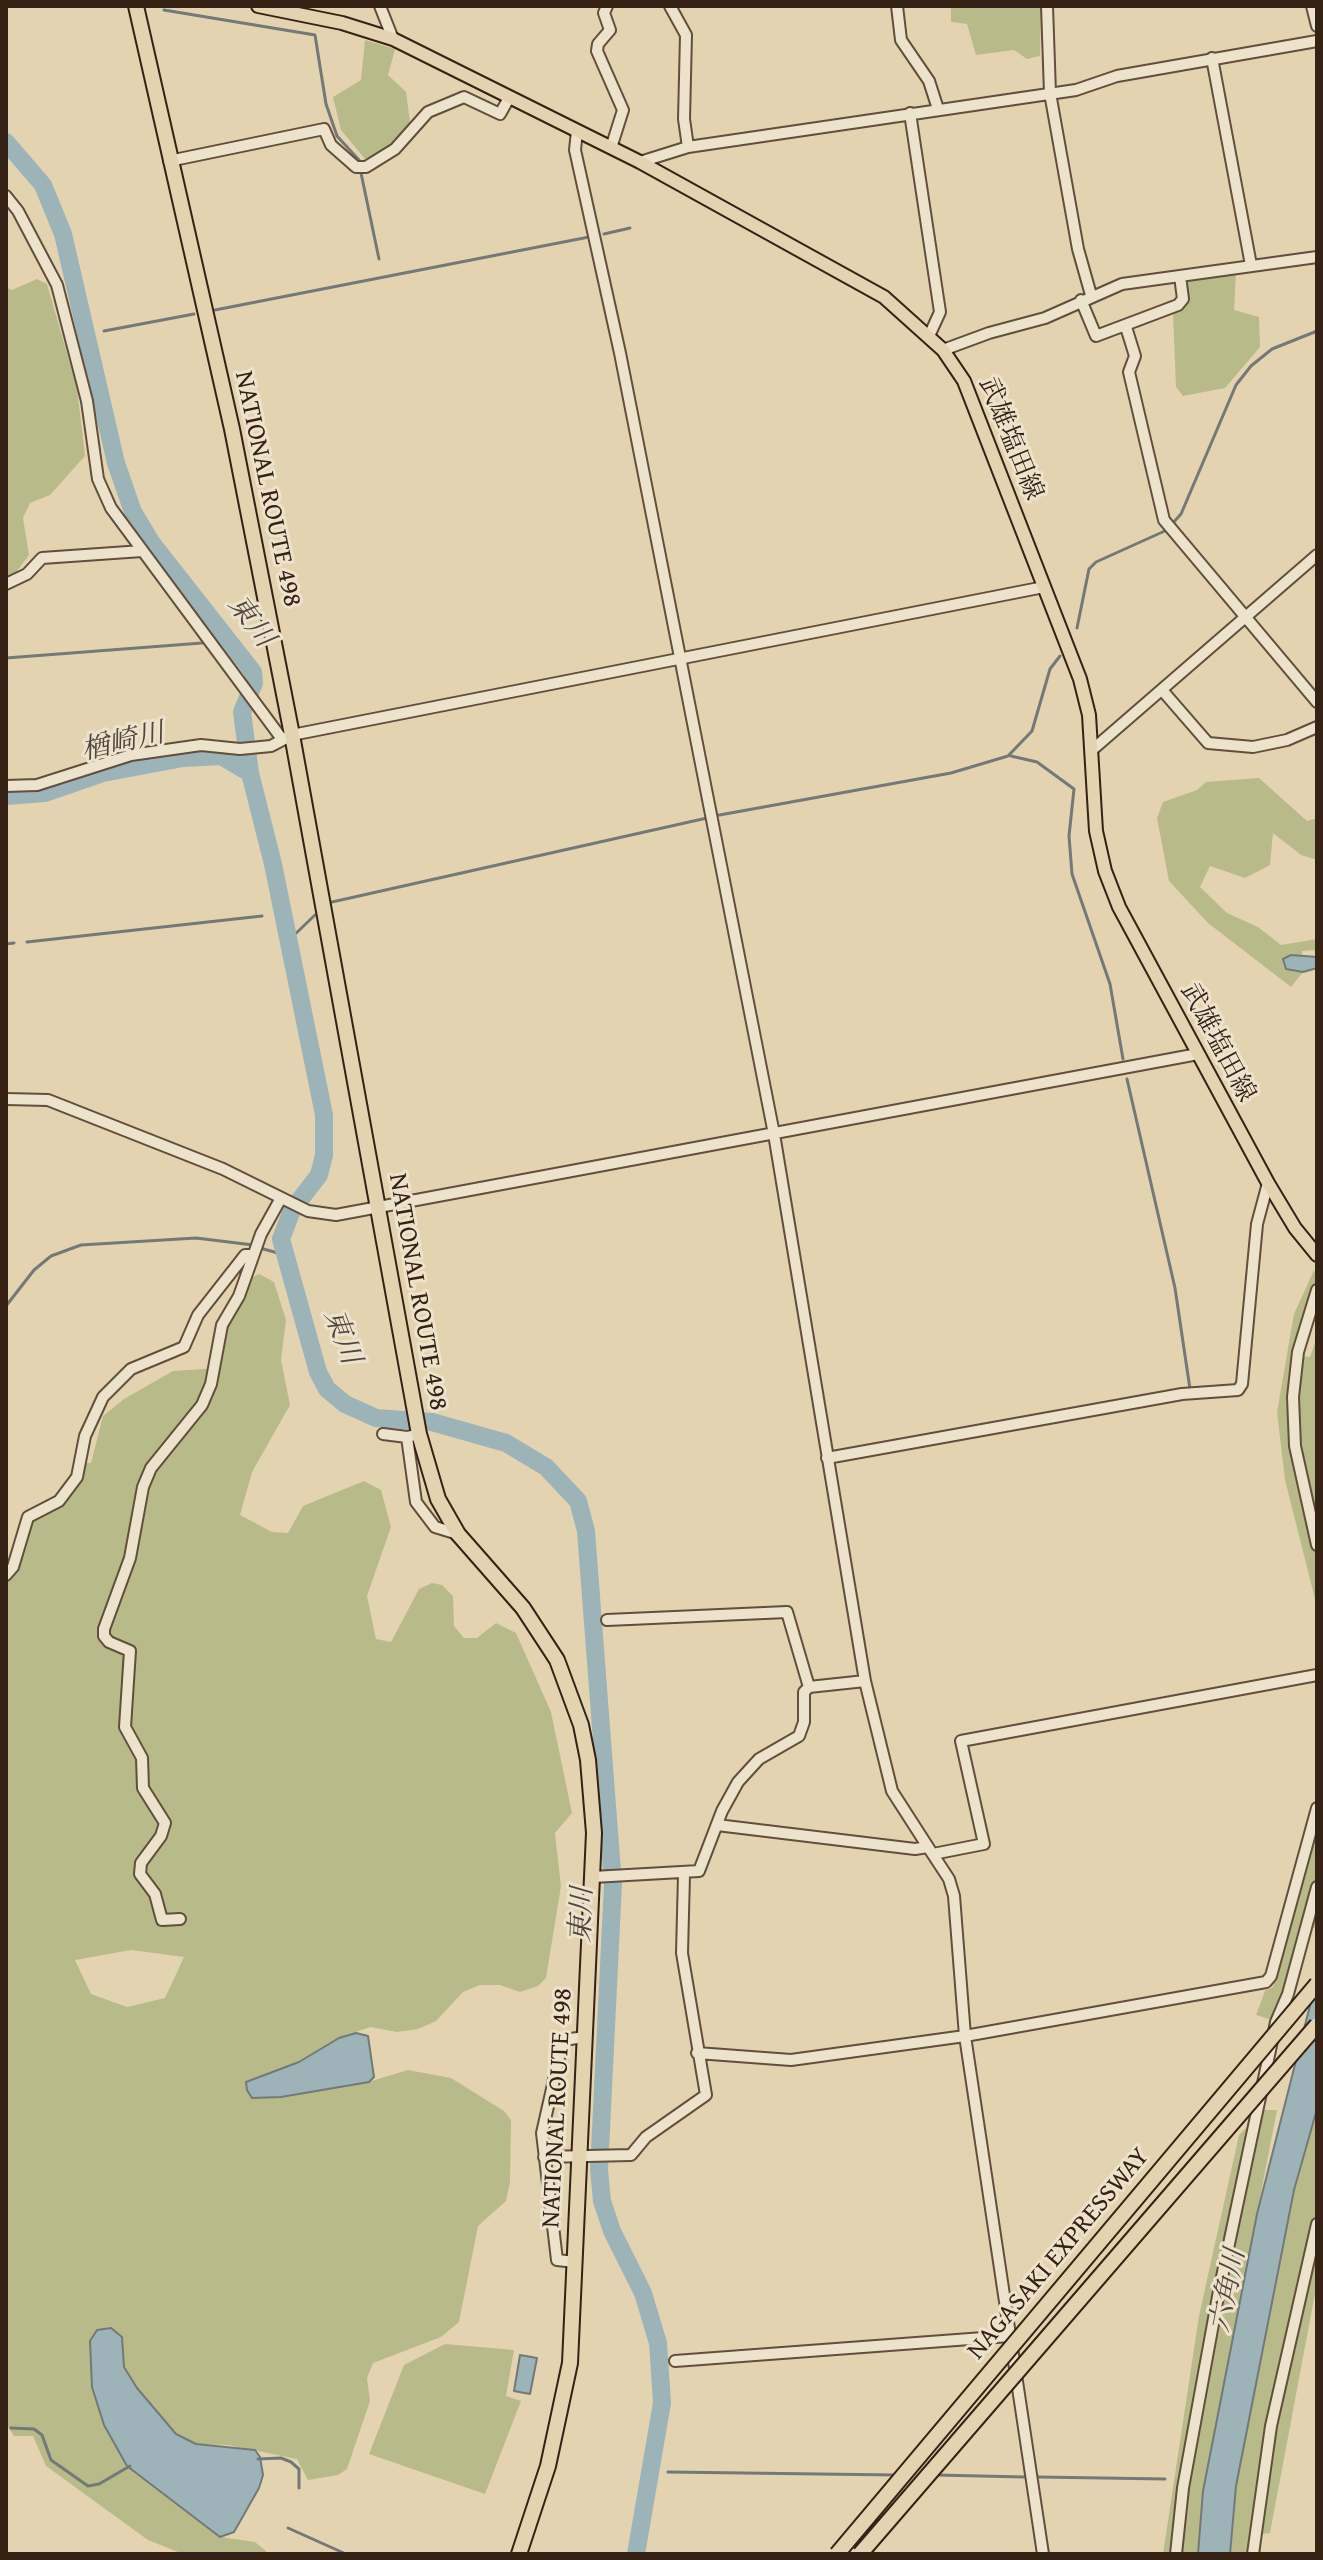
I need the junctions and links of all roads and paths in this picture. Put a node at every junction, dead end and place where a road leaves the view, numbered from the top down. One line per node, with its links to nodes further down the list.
1 (136, 6): 20 (highway, NATIONAL ROUTE 498)
2 (258, 6): 10 (main road, 武雄塩田線)
3 (380, 6): 10 (street)
4 (607, 6): 19 (street)
5 (670, 6): 18 (street)
6 (897, 6): 15 (street)
7 (1047, 6): 13 (street)
8 (1312, 6): 9 (street)
9 (1317, 26)
10 (393, 39): 14 (main road, 武雄塩田線)
11 (1317, 41): 12 (street)
12 (1212, 58): 13 (street); 24 (street)
13 (1050, 93): 15 (street); 26 (street)
14 (509, 98): 17 (main road, 武雄塩田線); 20 (street)
15 (938, 109): 16 (street)
16 (910, 113): 18 (street); 28 (street)
17 (577, 131): 19 (main road, 武雄塩田線); 35 (street)
18 (688, 147): 21 (street)
19 (611, 148): 21 (main road, 武雄塩田線)
20 (169, 161): 39 (highway, NATIONAL ROUTE 498)
21 (640, 162): 28 (main road, 武雄塩田線)
22 (6, 196): 30 (street)
23 (1317, 257): 24 (street)
24 (1251, 265): 25 (street)
25 (1180, 276): 26 (street); 27 (street)
26 (1086, 298): 27 (street); 29 (street)
27 (1126, 327): 34 (street)
28 (929, 336): 29 (main road, 武雄塩田線)
29 (943, 350): 33 (main road, 武雄塩田線)
30 (142, 551): 32 (street); 39 (street)
31 (1317, 555): 34 (street)
32 (6, 584)
33 (1044, 587): 35 (street); 40 (main road, 武雄塩田線)
34 (1247, 615): 36 (street); 37 (street)
35 (680, 659): 39 (street); 44 (street)
36 (1162, 690): 38 (street); 40 (street)
37 (1317, 702)
38 (1317, 727)
39 (287, 737): 41 (street); 47 (highway, NATIONAL ROUTE 498)
40 (1092, 750): 42 (main road, 武雄塩田線)
41 (6, 786)
42 (1198, 1054): 44 (street); 45 (main road, 武雄塩田線)
43 (6, 1099): 46 (street)
44 (774, 1134): 47 (street); 53 (street)
45 (1268, 1183): 49 (main road, 武雄塩田線); 53 (street)
46 (284, 1199): 47 (street); 48 (street)
47 (376, 1206): 52 (highway, NATIONAL ROUTE 498)
48 (252, 1255): 56 (street); 67 (street)
49 (1317, 1255)
50 (1317, 1290): 55 (street)
51 (383, 1434): 52 (street)
52 (413, 1435): 54 (highway, NATIONAL ROUTE 498); 54 (street)
53 (827, 1458): 59 (street)
54 (458, 1534): 65 (highway, NATIONAL ROUTE 498)
55 (1317, 1545)
56 (6, 1575)
57 (607, 1620): 60 (street)
58 (1317, 1675): 63 (street)
59 (865, 1681): 60 (street); 63 (street)
60 (809, 1687): 62 (street)
61 (1317, 1808): 70 (street)
62 (717, 1825): 63 (street); 64 (street)
63 (930, 1851): 70 (street)
64 (684, 1875): 65 (street); 72 (street)
65 (597, 1877): 71 (highway, NATIONAL ROUTE 498)
66 (1317, 1887): 83 (street)
67 (180, 1919)
68 (1317, 1984): 80 (highway, NAGASAKI EXPRESSWAY, bridge)
69 (1317, 2025): 81 (highway, NAGASAKI EXPRESSWAY, bridge)
70 (965, 2036): 72 (street); 77 (street)
71 (585, 2037): 73 (highway, NATIONAL ROUTE 498); 74 (street)
72 (697, 2053): 73 (street)
73 (585, 2156): 74 (street); 76 (highway, NATIONAL ROUTE 498)
74 (544, 2157): 76 (street)
75 (1317, 2224): 84 (street)
76 (575, 2262): 79 (highway, NATIONAL ROUTE 498)
77 (1010, 2336): 78 (street); 82 (street)
78 (675, 2361)
79 (519, 2554)
80 (837, 2554)
81 (860, 2554)
82 (1043, 2554)
83 (1176, 2554)
84 (1253, 2554)

